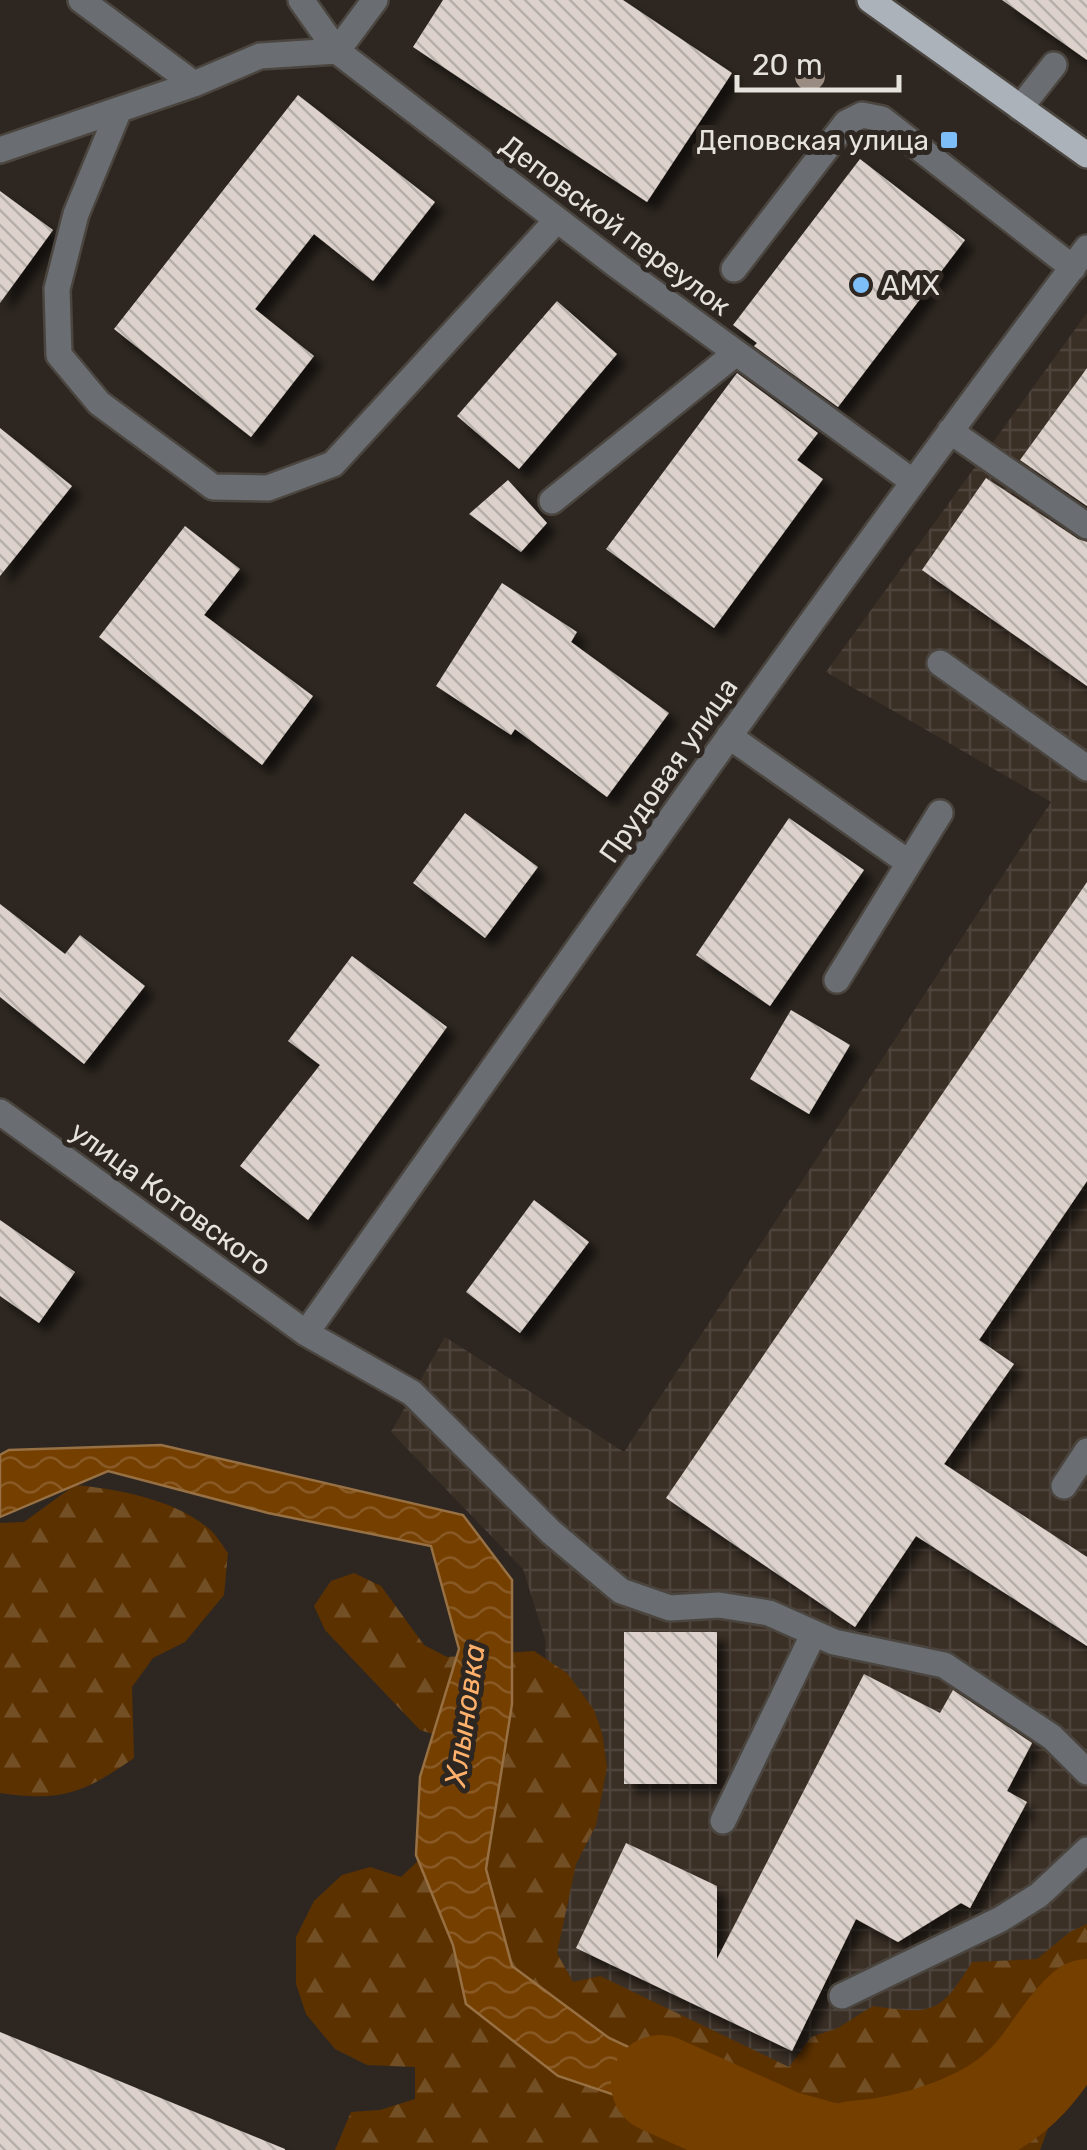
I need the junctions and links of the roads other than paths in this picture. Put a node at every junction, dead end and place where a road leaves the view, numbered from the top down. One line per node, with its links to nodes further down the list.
1 (81, 0): 7 (street)
2 (301, 0): 5 (street, Деповской переулок)
3 (375, 0): 5 (street)
4 (870, 0): 8 (main road)
5 (337, 52): 7 (street); 12 (street, Деповской переулок)
6 (1054, 65): 8 (street)
7 (194, 84): 9 (street)
8 (1020, 108): 11 (main road)
9 (118, 110): 10 (street); 12 (street)
10 (0, 150)
11 (1087, 155)
12 (557, 220): 15 (street, Деповской переулок)
13 (1080, 258): 14 (street); 16 (street, Прудовая улица)
14 (734, 269)
15 (736, 352): 17 (street, Деповской переулок); 18 (street)
16 (950, 432): 17 (street, Прудовая улица); 19 (street)
17 (912, 481): 21 (street, Прудовая улица)
18 (552, 501)
19 (1087, 526)
20 (940, 663): 22 (street)
21 (728, 736): 24 (street); 27 (street, Прудовая улица)
22 (1087, 768)
23 (940, 813): 24 (street)
24 (909, 863): 25 (street)
25 (838, 980)
26 (0, 1112): 27 (street, улица Котовского)
27 (306, 1332): 30 (street, улица Котовского)
28 (1087, 1451): 29 (street)
29 (1064, 1486)
30 (814, 1633): 31 (street, улица Котовского); 32 (street)
31 (1087, 1772)
32 (723, 1821)
33 (1087, 1850): 34 (street)
34 (842, 1996)

